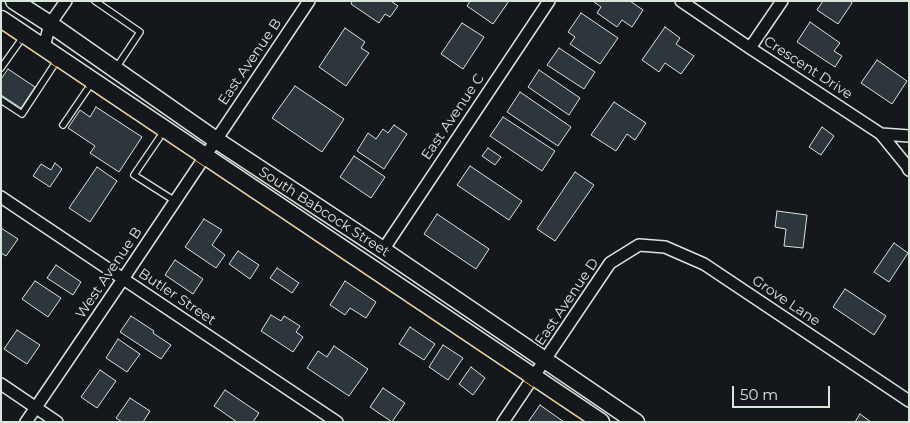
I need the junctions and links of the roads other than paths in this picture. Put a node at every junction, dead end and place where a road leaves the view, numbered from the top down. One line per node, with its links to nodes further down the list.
1 (14, 1): 9 (main road, South Babcock Street)
2 (66, 1): 9 (street)
3 (95, 1): 15 (lane)
4 (309, 1): 22 (street, East Avenue B)
5 (549, 1): 28 (street, East Avenue C)
6 (681, 1): 12 (street, Crescent Drive)
7 (782, 1): 12 (street)
8 (2, 22): 10 (main road, South Babcock Street)
9 (50, 24): 11 (street); 15 (main road, South Babcock Street)
10 (25, 34): 11 (main road, South Babcock Street); 14 (lane)
11 (44, 47): 13 (main road, South Babcock Street)
12 (750, 48): 20 (street, Crescent Drive)
13 (59, 58): 16 (main road, South Babcock Street); 17 (lane)
14 (1, 68)
15 (115, 69): 22 (main road, South Babcock Street)
16 (93, 80): 18 (lane); 19 (main road, South Babcock Street)
17 (1, 100)
18 (63, 125)
19 (165, 129): 23 (main road, South Babcock Street); 26 (lane)
20 (881, 134): 21 (street); 24 (street, Crescent Drive)
21 (909, 136)
22 (216, 140): 23 (street, West Avenue B); 28 (main road, South Babcock Street)
23 (205, 156): 26 (street, West Avenue B); 31 (main road, South Babcock Street)
24 (909, 170)
25 (1, 197): 29 (street, Butler Street)
26 (175, 201): 29 (street, West Avenue B)
27 (639, 246): 30 (street, East Avenue D); 33 (street, Grove Lane)
28 (383, 250): 30 (main road, South Babcock Street)
29 (124, 279): 34 (street, West Avenue B); 37 (street, Butler Street)
30 (545, 360): 31 (street, East Avenue D); 40 (main road, South Babcock Street)
31 (534, 377): 38 (street, East Avenue D); 39 (main road, South Babcock Street)
32 (1, 384): 34 (street)
33 (909, 401)
34 (36, 407): 35 (street, West Avenue B); 36 (street)
35 (26, 422)
36 (57, 422)
37 (337, 422)
38 (503, 422)
39 (600, 422)
40 (636, 422)

